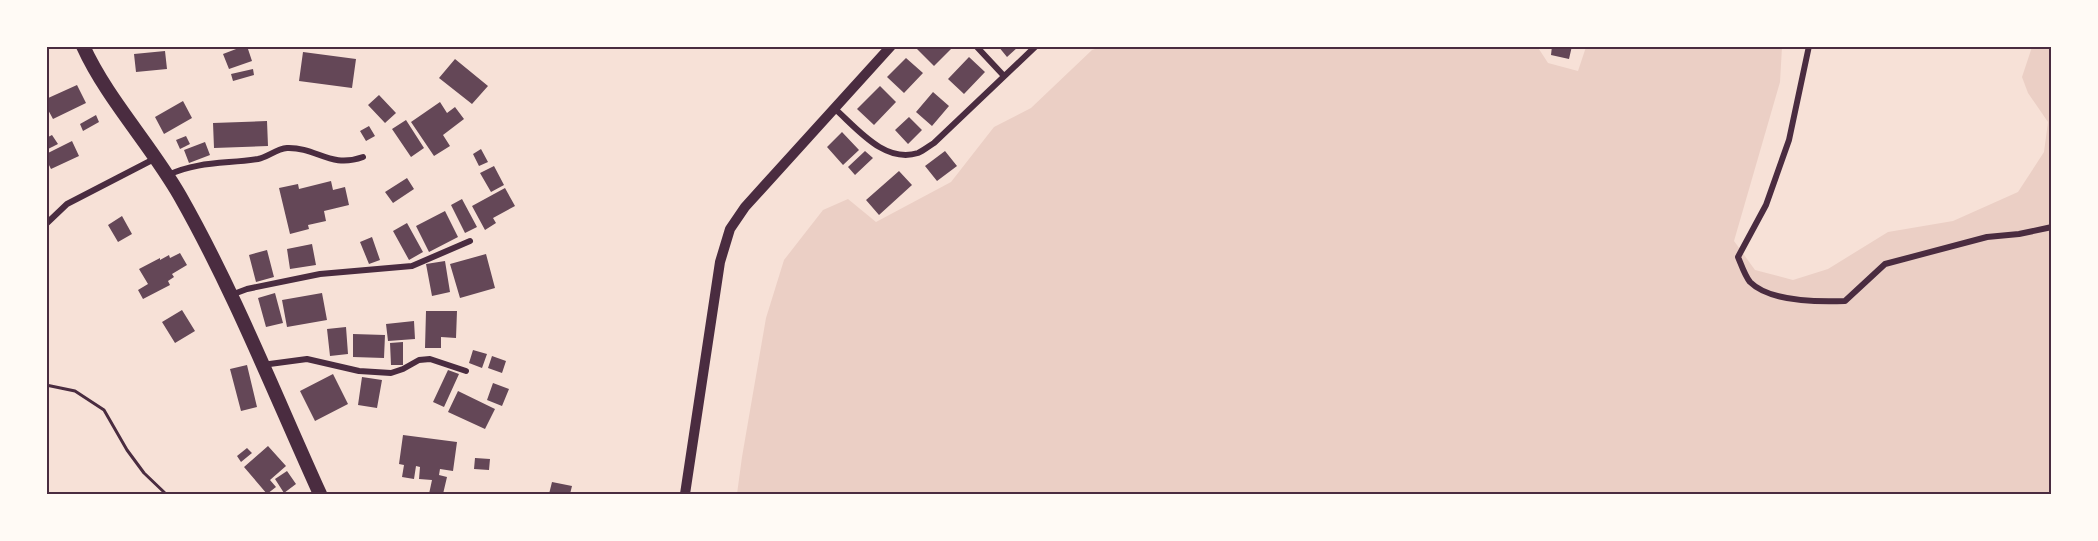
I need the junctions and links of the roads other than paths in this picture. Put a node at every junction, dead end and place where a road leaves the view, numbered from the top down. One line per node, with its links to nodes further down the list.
1 (82, 46): 9 (main road)
2 (891, 46): 7 (street)
3 (976, 46): 6 (street)
4 (1036, 46): 6 (street)
5 (1809, 46): 12 (street)
6 (1004, 76): 7 (street)
7 (834, 108): 18 (street)
8 (363, 157): 10 (street)
9 (156, 158): 10 (main road); 11 (street)
10 (167, 175): 14 (main road)
11 (46, 224)
12 (2052, 227)
13 (470, 241): 14 (street)
14 (230, 296): 15 (main road)
15 (262, 366): 16 (street); 17 (main road)
16 (466, 371)
17 (320, 495)
18 (685, 495)

